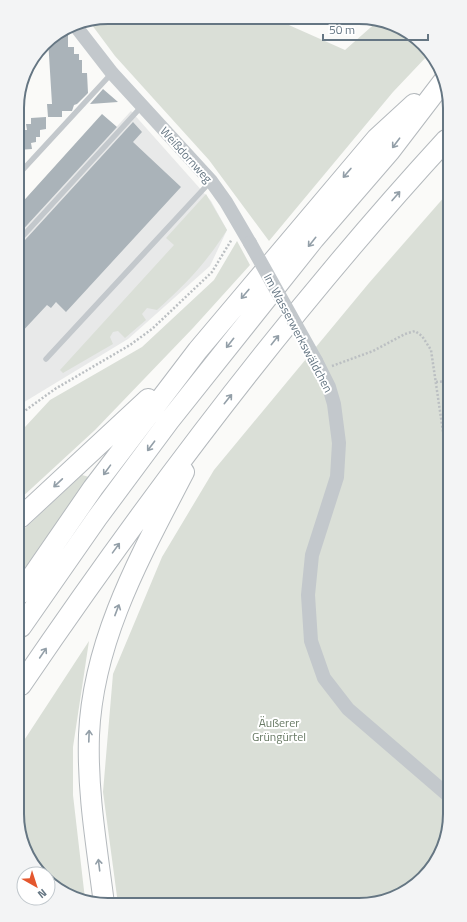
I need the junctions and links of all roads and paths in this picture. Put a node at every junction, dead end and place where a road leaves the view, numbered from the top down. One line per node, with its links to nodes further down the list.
1 (78, 29): 2 (street, Weißdornweg)
2 (112, 73): 5 (street, Weißdornweg); 7 (lane)
3 (439, 82): 12 (highway, one-way to 12)
4 (440, 84): 22 (highway, one-way to 22)
5 (142, 106): 8 (street, Weißdornweg); 9 (lane)
6 (443, 143): 18 (highway, one-way to 6)
7 (24, 169)
8 (211, 181): 10 (street, Weißdornweg); 13 (lane)
9 (24, 236)
10 (250, 243): 24 (street, Im Wasserwerkswäldchen, bridge)
11 (222, 256): 17 (path)
12 (198, 350): 20 (highway, one-way to 20); 21 (highway, one-way to 21)
13 (46, 359)
14 (330, 366): 16 (path)
15 (443, 381): 16 (path)
16 (436, 382): 19 (path)
17 (24, 412)
18 (214, 417): 23 (highway, one-way to 18); 25 (highway, one-way to 18)
19 (443, 431)
20 (24, 514)
21 (24, 588)
22 (24, 623)
23 (24, 681)
24 (443, 791)
25 (103, 898)

